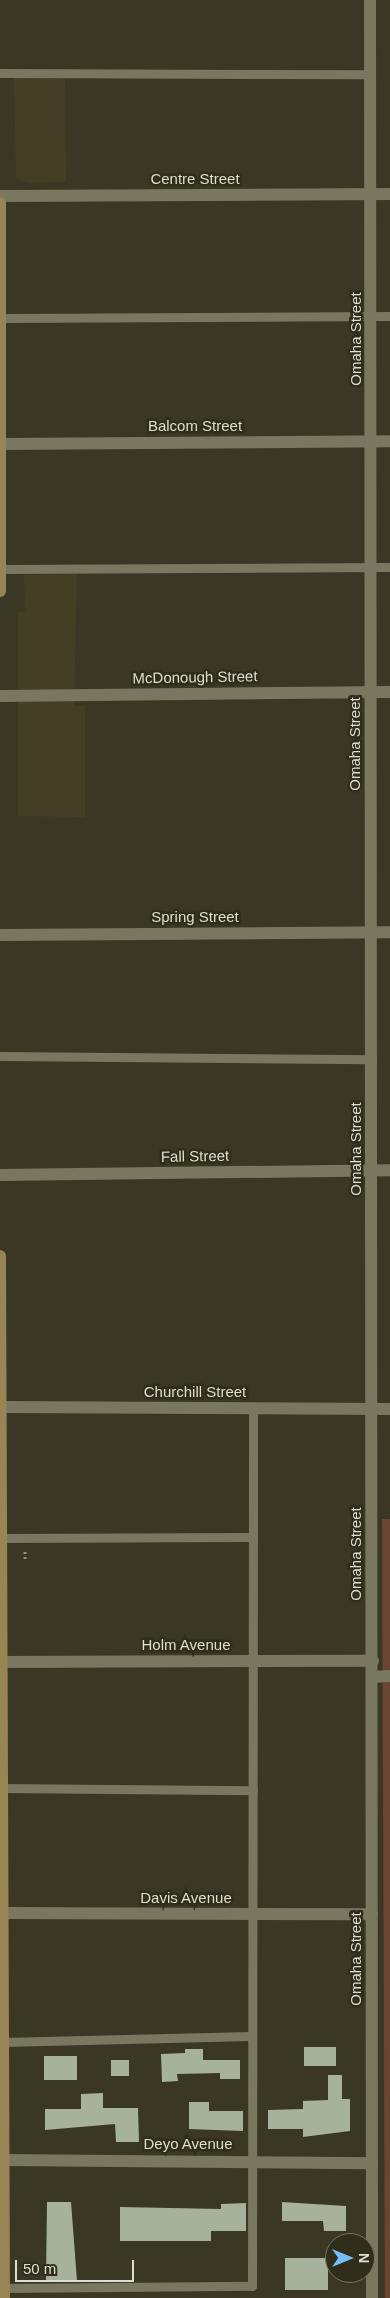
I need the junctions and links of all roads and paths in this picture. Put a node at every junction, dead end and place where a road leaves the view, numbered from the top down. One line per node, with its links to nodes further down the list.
1 (370, 0): 3 (street, Omaha Street)
2 (0, 73): 3 (lane)
3 (370, 74): 4 (street, Omaha Street)
4 (372, 194): 5 (street, Centre Street); 6 (street, Centre Street); 8 (street, Omaha Street)
5 (390, 194)
6 (0, 196)
7 (0, 203): 10 (main road)
8 (372, 316): 9 (lane); 10 (lane); 11 (street, Omaha Street)
9 (390, 316)
10 (2, 318): 13 (main road)
11 (373, 441): 12 (street, Balcom Street); 13 (street, Balcom Street); 14 (street, Omaha Street)
12 (390, 441)
13 (2, 444): 16 (main road)
14 (373, 567): 15 (lane); 16 (lane); 18 (street, Omaha Street)
15 (390, 567)
16 (0, 569): 17 (main road)
17 (0, 591)
18 (372, 692): 19 (street, McDonough Street); 20 (street, McDonough Street); 21 (street, Omaha Street)
19 (390, 692)
20 (0, 696)
21 (372, 932): 22 (street, Spring Street); 23 (street, Spring Street); 25 (street, Omaha Street)
22 (390, 932)
23 (0, 935)
24 (0, 1056): 25 (lane)
25 (372, 1059): 26 (street, Omaha Street)
26 (373, 1170): 27 (street, Fall Street); 28 (street, Fall Street); 33 (street, Omaha Street)
27 (390, 1170)
28 (0, 1175)
29 (0, 1256): 30 (main road)
30 (1, 1407): 31 (street, Churchill Street); 35 (main road)
31 (253, 1409): 33 (street, Churchill Street); 34 (lane)
32 (390, 1409): 33 (street, Churchill Street)
33 (372, 1410): 39 (street, Omaha Street)
34 (253, 1537): 35 (lane); 38 (lane)
35 (1, 1538): 40 (main road)
36 (25, 1549): 37 (path)
37 (25, 1559)
38 (250, 1661): 39 (street, Holm Avenue); 40 (street, Holm Avenue); 44 (lane)
39 (373, 1661): 42 (street, Omaha Street)
40 (1, 1662): 43 (main road)
41 (390, 1676): 42 (street)
42 (373, 1677): 47 (street, Omaha Street)
43 (1, 1788): 44 (lane); 45 (main road)
44 (253, 1790): 46 (lane)
45 (1, 1913): 46 (street, Davis Avenue); 49 (main road)
46 (249, 1914): 47 (street, Davis Avenue); 48 (lane)
47 (372, 1914): 52 (street, Omaha Street)
48 (251, 2036): 49 (lane); 51 (lane)
49 (2, 2042): 50 (main road)
50 (3, 2160): 51 (street, Deyo Avenue); 53 (main road)
51 (251, 2160): 52 (street, Deyo Avenue); 53 (lane)
52 (372, 2163): 54 (street, Omaha Street)
53 (4, 2293)
54 (372, 2298)

